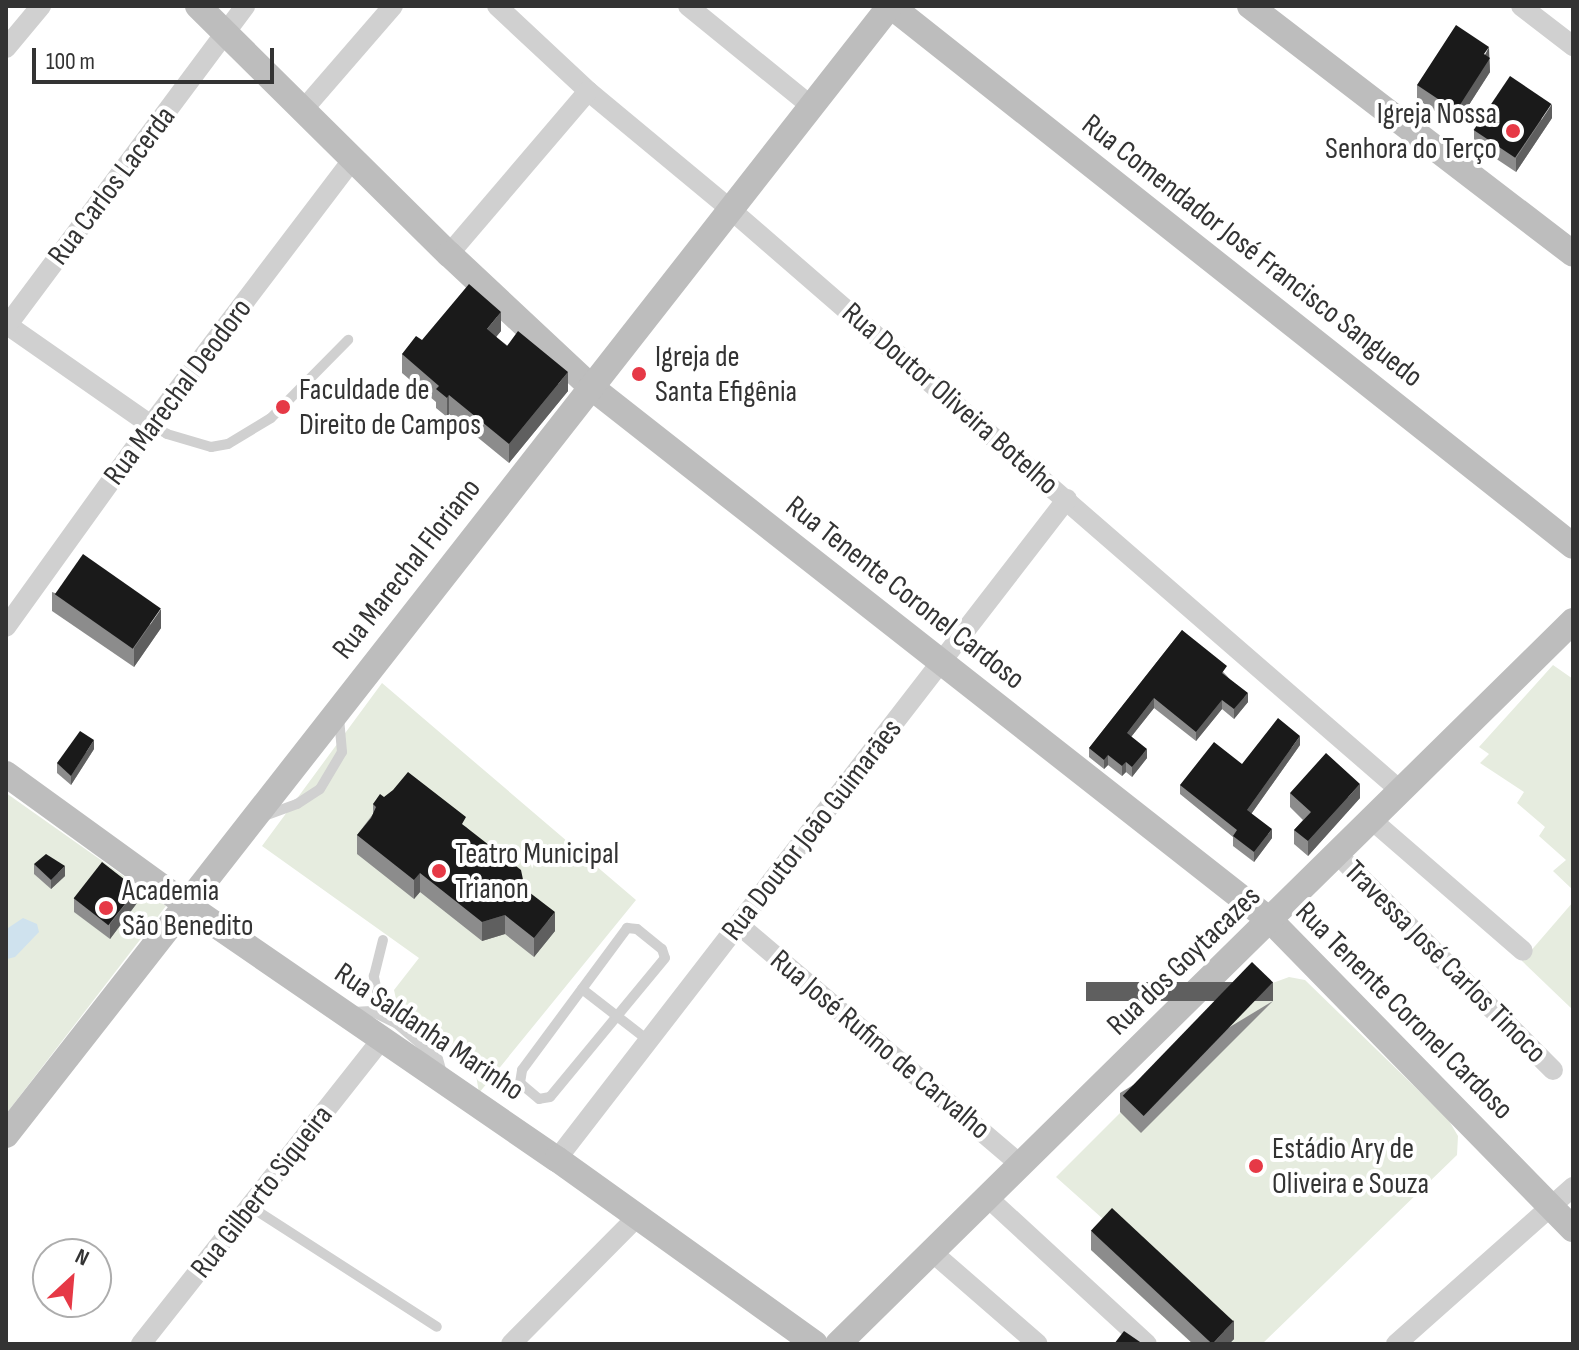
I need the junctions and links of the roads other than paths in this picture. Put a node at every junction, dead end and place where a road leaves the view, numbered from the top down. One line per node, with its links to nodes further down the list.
1 (41, 6): 12 (street)
2 (198, 6): 10 (main road, Rua Tenente Coronel Cardoso)
3 (245, 6): 10 (street, Rua Carlos Lacerda)
4 (393, 6): 15 (street)
5 (497, 6): 13 (street, Rua Doutor Oliveira Botelho)
6 (688, 6): 14 (street)
7 (891, 6): 14 (main road, Rua Marechal Floriano); 25 (main road, Rua Comendador José Francisco Sanguedo)
8 (1250, 6): 19 (main road)
9 (1521, 6): 11 (street)
10 (226, 33): 15 (main road, Rua Tenente Coronel Cardoso); 20 (street, Rua Carlos Lacerda)
11 (1573, 46)
12 (6, 48)
13 (588, 91): 17 (street, Rua Doutor Oliveira Botelho); 18 (street)
14 (810, 105): 17 (main road, Rua Marechal Floriano)
15 (302, 111): 16 (main road, Rua Tenente Coronel Cardoso)
16 (353, 159): 18 (main road, Rua Tenente Coronel Cardoso); 23 (street, Rua Marechal Deodoro)
17 (730, 209): 22 (main road, Rua Marechal Floriano); 24 (street, Rua Doutor Oliveira Botelho)
18 (449, 254): 22 (main road, Rua Tenente Coronel Cardoso)
19 (1573, 254)
20 (7, 326): 23 (street)
21 (348, 340): 23 (lane)
22 (591, 387): 28 (main road, Rua Tenente Coronel Cardoso); 29 (main road, Rua Marechal Floriano)
23 (151, 425): 27 (street, Rua Marechal Deodoro)
24 (1067, 499): 28 (street, Rua Doutor João Guimarães); 31 (street, Rua Doutor Oliveira Botelho)
25 (1573, 546)
26 (1573, 621): 31 (main road, Rua dos Goytacazes)
27 (6, 627)
28 (942, 662): 36 (main road, Rua Tenente Coronel Cardoso); 37 (street, Rua Doutor João Guimarães)
29 (337, 709): 32 (main road, Rua Marechal Floriano); 32 (lane)
30 (6, 774): 35 (main road, Rua Saldanha Marinho)
31 (1402, 792): 33 (main road, Rua dos Goytacazes)
32 (250, 820): 35 (main road, Rua Marechal Floriano)
33 (1373, 821): 34 (main road, Rua dos Goytacazes); 39 (street)
34 (1338, 855): 36 (main road, Rua dos Goytacazes); 44 (street, Travessa José Carlos Tinoco)
35 (184, 903): 42 (main road, Rua Saldanha Marinho); 45 (main road, Rua Marechal Floriano)
36 (1271, 921): 47 (main road, Rua dos Goytacazes); 51 (main road, Rua Tenente Coronel Cardoso)
37 (739, 925): 43 (street, Rua Doutor João Guimarães); 47 (street, Rua José Rufino de Carvalho)
38 (383, 940): 42 (lane)
39 (1523, 951)
40 (582, 989): 41 (lane); 41 (lane); 41 (lane)
41 (616, 1016): 43 (lane)
42 (382, 1027): 46 (main road, Rua Saldanha Marinho); 50 (street, Rua Gilberto Siqueira)
43 (649, 1041): 46 (street, Rua Doutor João Guimarães)
44 (1553, 1070)
45 (6, 1135)
46 (557, 1159): 52 (main road, Rua Saldanha Marinho)
47 (1021, 1165): 49 (main road, Rua dos Goytacazes)
48 (1573, 1187): 51 (street)
49 (987, 1197): 54 (main road, Rua dos Goytacazes); 61 (street)
50 (251, 1207): 55 (lane); 56 (street, Rua Gilberto Siqueira)
51 (1551, 1207): 53 (main road, Rua Tenente Coronel Cardoso); 62 (street)
52 (638, 1216): 57 (street); 58 (main road, Rua Saldanha Marinho)
53 (1573, 1229)
54 (932, 1252): 59 (main road, Rua dos Goytacazes); 60 (street)
55 (437, 1327)
56 (141, 1344)
57 (511, 1344)
58 (815, 1344)
59 (838, 1344)
60 (1038, 1344)
61 (1147, 1344)
62 (1396, 1344)

